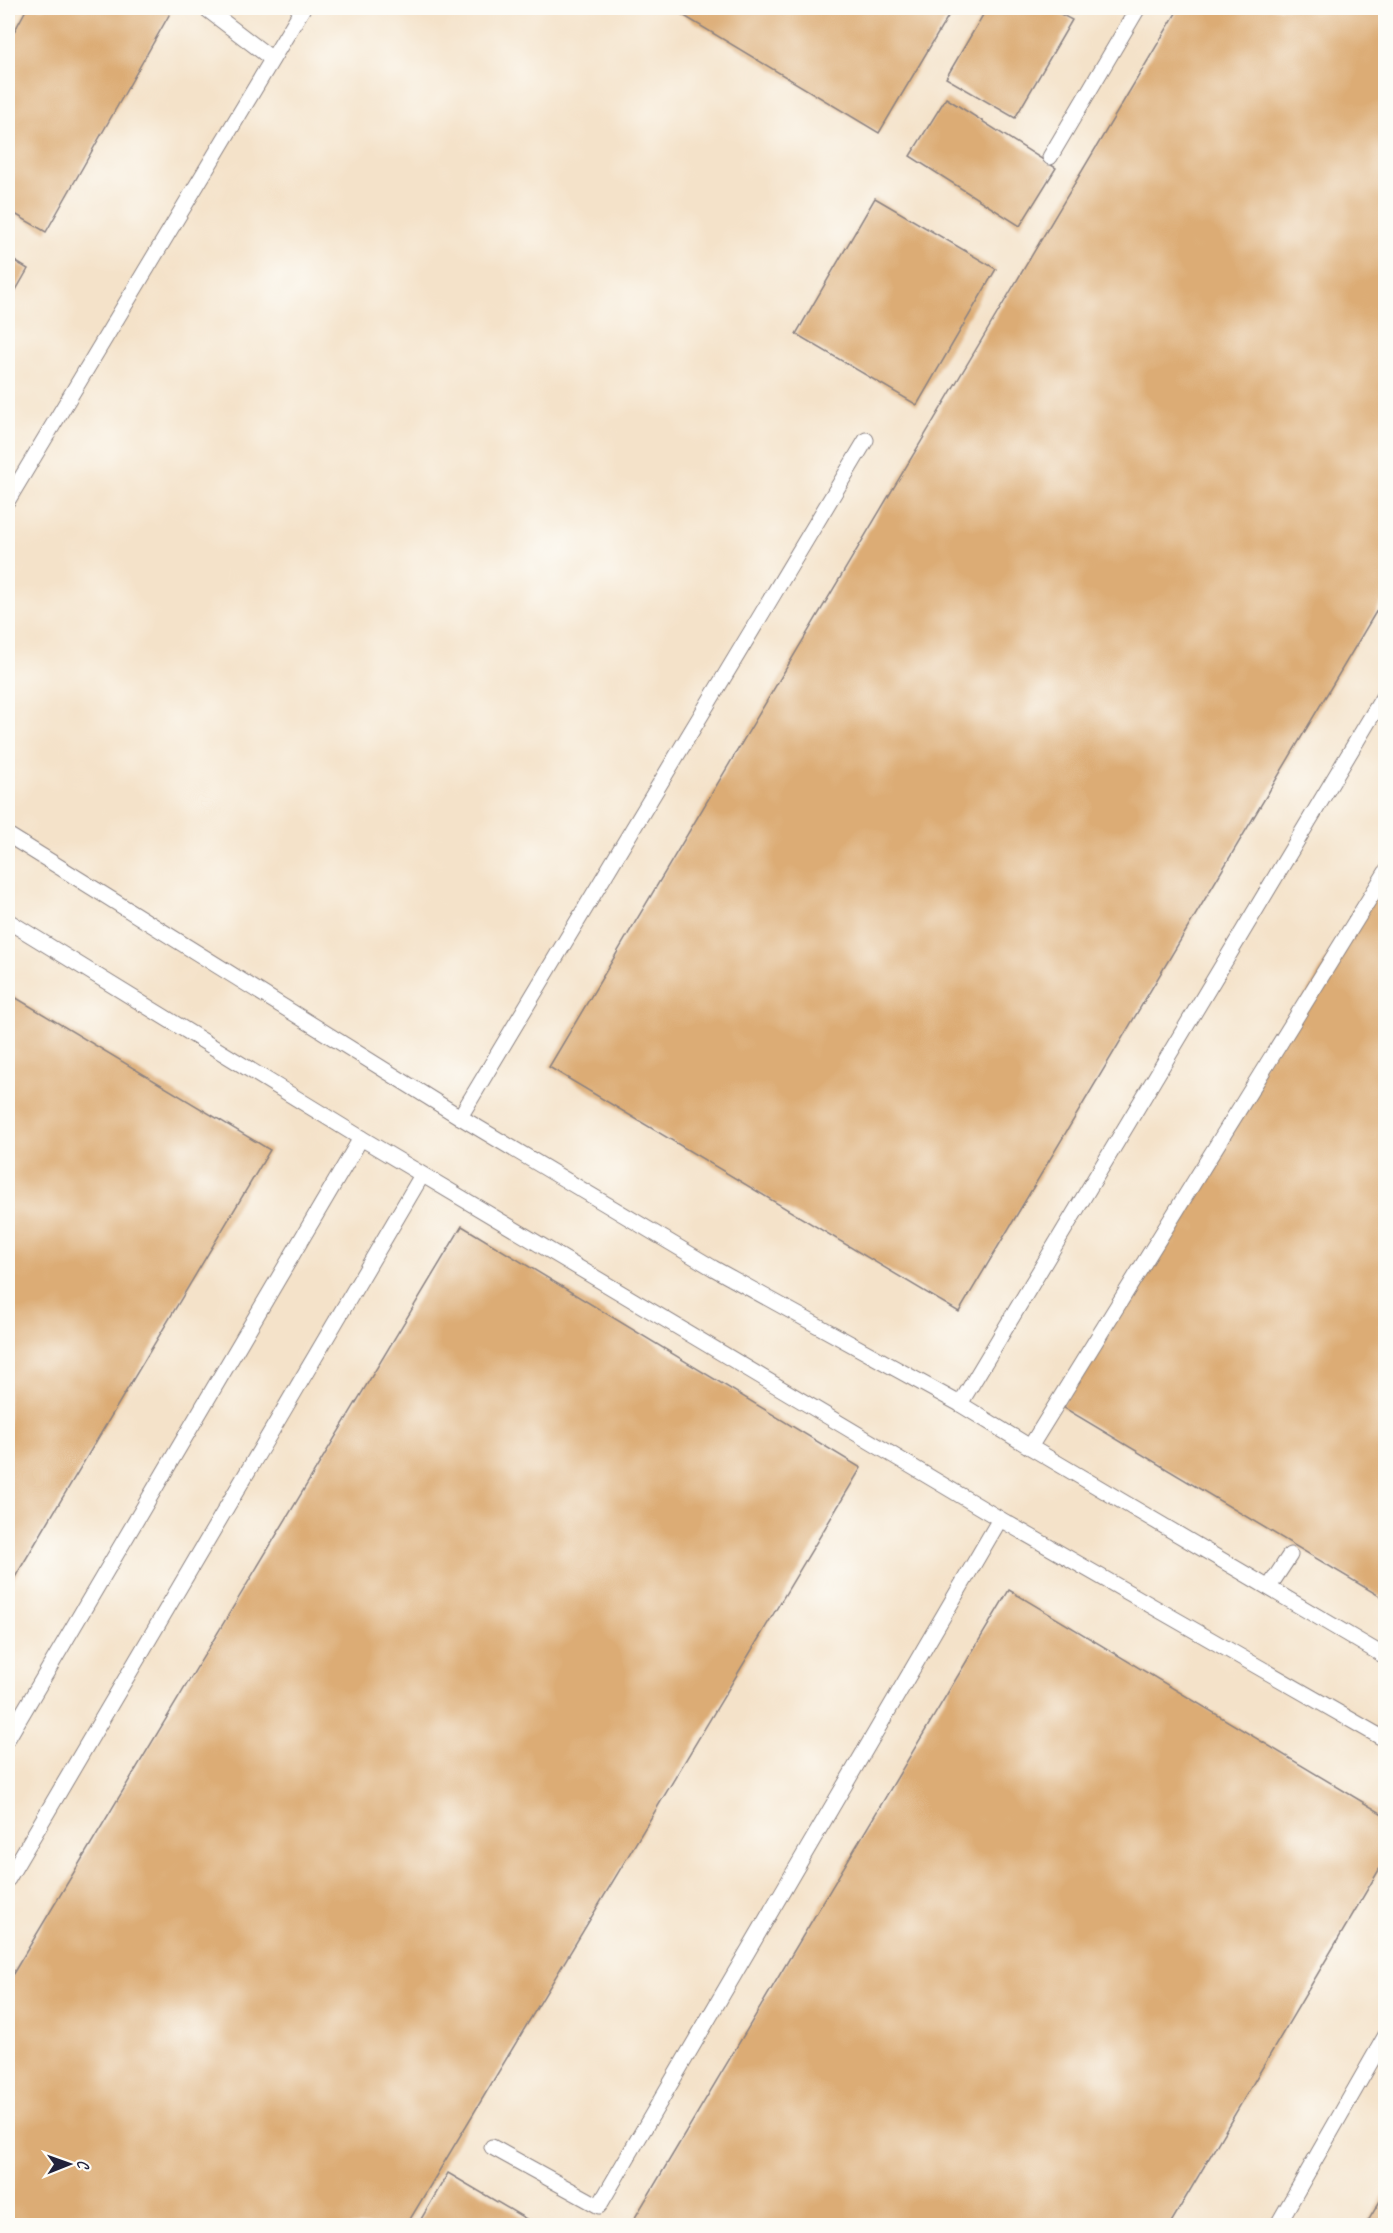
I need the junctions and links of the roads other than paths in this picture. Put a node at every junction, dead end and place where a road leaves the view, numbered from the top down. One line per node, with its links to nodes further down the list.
1 (210, 8): 4 (lane)
2 (303, 8): 4 (lane)
3 (1138, 8): 5 (lane)
4 (272, 59): 7 (lane)
5 (1050, 157)
6 (866, 440): 12 (lane)
7 (8, 500)
8 (1386, 692): 15 (lane)
9 (8, 834): 12 (lane)
10 (1386, 872): 16 (lane)
11 (8, 921): 13 (lane)
12 (460, 1117): 15 (lane)
13 (361, 1138): 14 (lane); 21 (lane)
14 (422, 1174): 17 (lane); 23 (lane)
15 (960, 1404): 16 (lane)
16 (1030, 1447): 19 (lane)
17 (1000, 1519): 22 (lane); 25 (lane)
18 (1290, 1555): 19 (lane)
19 (1269, 1587): 20 (lane)
20 (1386, 1656)
21 (8, 1738)
22 (1386, 1740)
23 (8, 1879)
24 (1386, 2034): 26 (lane)
25 (492, 2147)
26 (1277, 2226)

